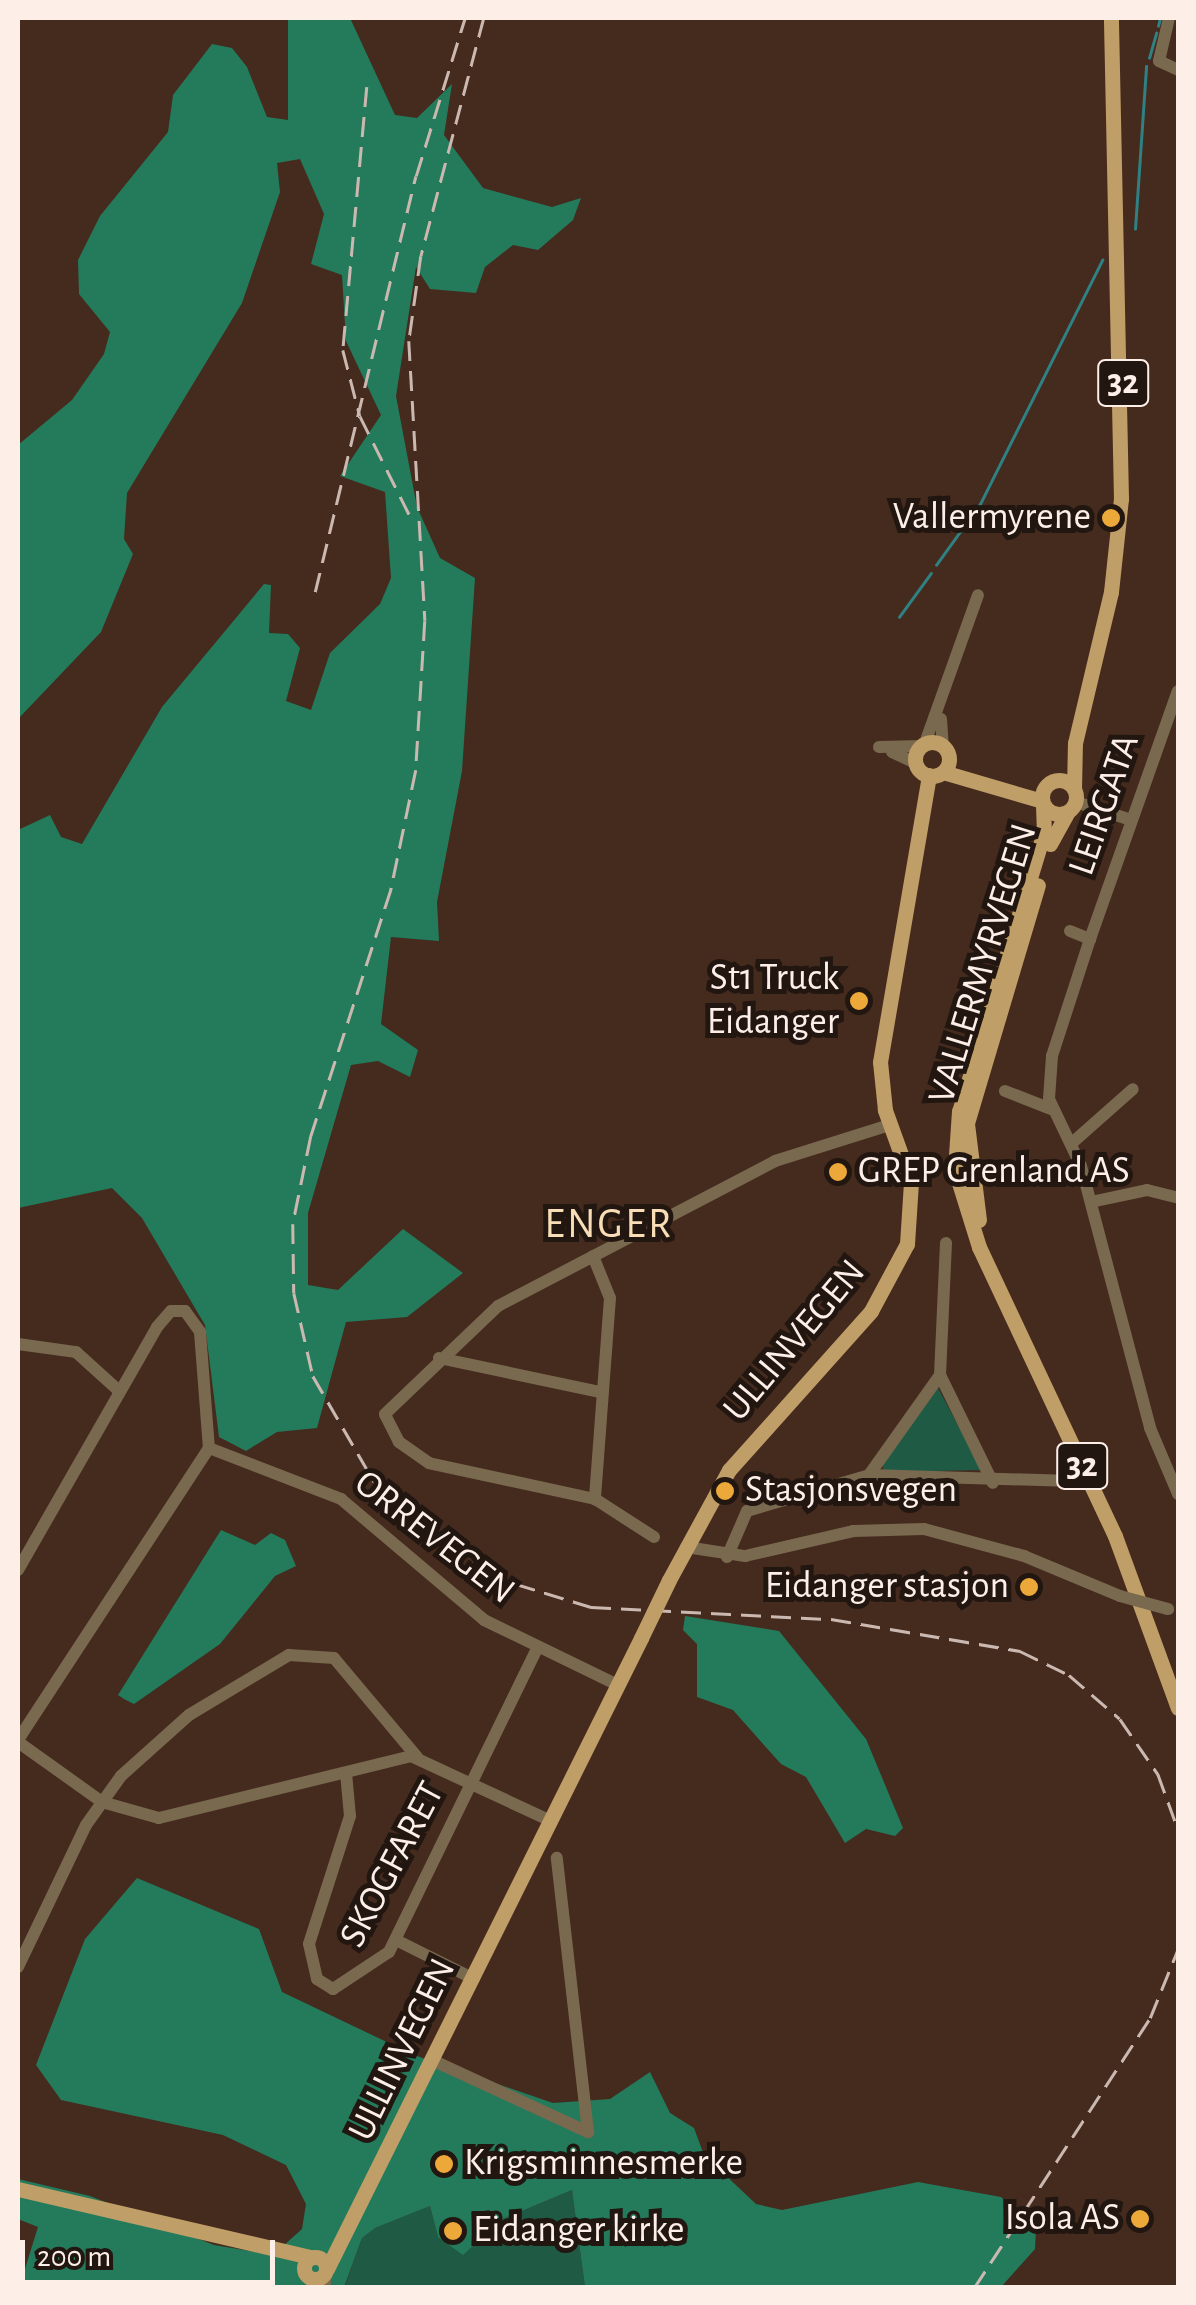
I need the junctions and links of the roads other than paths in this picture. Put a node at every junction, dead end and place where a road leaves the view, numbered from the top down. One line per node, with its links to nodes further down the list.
1 (1111, 18): 7 (main road, VALLERMYRVEGEN / 32)
2 (1169, 18): 3 (street)
3 (1178, 70)
4 (978, 594): 6 (street)
5 (1178, 692): 15 (street, LEIRGATA)
6 (942, 708): 8 (street); 9 (street, ULLINVEGEN)
7 (1074, 743): 12 (main road, VALLERMYRVEGEN / 32); 13 (main road, VALLERMYRVEGEN / 32)
8 (923, 745): 9 (main road); 10 (main road); 10 (street)
9 (946, 750): 11 (main road, ULLINVEGEN); 12 (main road)
10 (916, 764): 11 (main road)
11 (936, 774): 14 (main road); 21 (main road, ULLINVEGEN)
12 (1049, 783): 13 (main road, VALLERMYRVEGEN); 14 (main road, VALLERMYRVEGEN / 32)
13 (1072, 801): 14 (main road, VALLERMYRVEGEN); 15 (street); 22 (main road, VALLERMYRVEGEN / 32)
14 (1042, 803): 22 (main road, VALLERMYRVEGEN / 32)
15 (1132, 820): 17 (street, LEIRGATA)
16 (1070, 931): 17 (street)
17 (1090, 939): 20 (street, LEIRGATA)
18 (1134, 1089): 23 (street)
19 (1005, 1091): 20 (street)
20 (1051, 1109): 23 (street)
21 (890, 1125): 27 (street); 41 (main road, ULLINVEGEN)
22 (960, 1133): 47 (main road, 32)
23 (1072, 1143): 25 (street)
24 (1178, 1198): 25 (street)
25 (1092, 1202): 38 (street)
26 (946, 1243): 31 (street)
27 (593, 1256): 30 (street); 33 (street)
28 (18, 1326): 29 (street)
29 (18, 1344): 32 (street)
30 (440, 1358): 33 (street); 39 (street)
31 (940, 1375): 35 (street); 37 (street)
32 (118, 1390): 34 (street); 43 (street)
33 (600, 1392): 39 (street)
34 (209, 1448): 45 (street, ORREVEGEN); 48 (street)
35 (869, 1475): 37 (street); 42 (street)
36 (1072, 1481): 37 (street)
37 (994, 1483)
38 (1178, 1494)
39 (595, 1498): 40 (street)
40 (654, 1537)
41 (686, 1547): 42 (street); 46 (main road, ULLINVEGEN, bridge)
42 (727, 1557): 44 (street, bridge)
43 (18, 1570)
44 (1173, 1610)
45 (538, 1647): 46 (street, ORREVEGEN); 51 (street, SKOGFARET)
46 (618, 1685): 53 (main road, ULLINVEGEN)
47 (1178, 1708)
48 (18, 1741): 52 (street)
49 (417, 1757): 50 (street); 51 (street); 52 (street)
50 (346, 1773): 52 (street); 55 (street, SKOGFARET)
51 (470, 1783): 53 (street); 55 (street, SKOGFARET)
52 (102, 1802): 56 (street)
53 (552, 1821): 57 (main road, ULLINVEGEN)
54 (557, 1858): 58 (street)
55 (396, 1940): 57 (street)
56 (18, 1967)
57 (474, 1979): 58 (main road, ULLINVEGEN)
58 (434, 2061): 60 (main road, ULLINVEGEN)
59 (18, 2189): 60 (main road)
60 (317, 2273)

